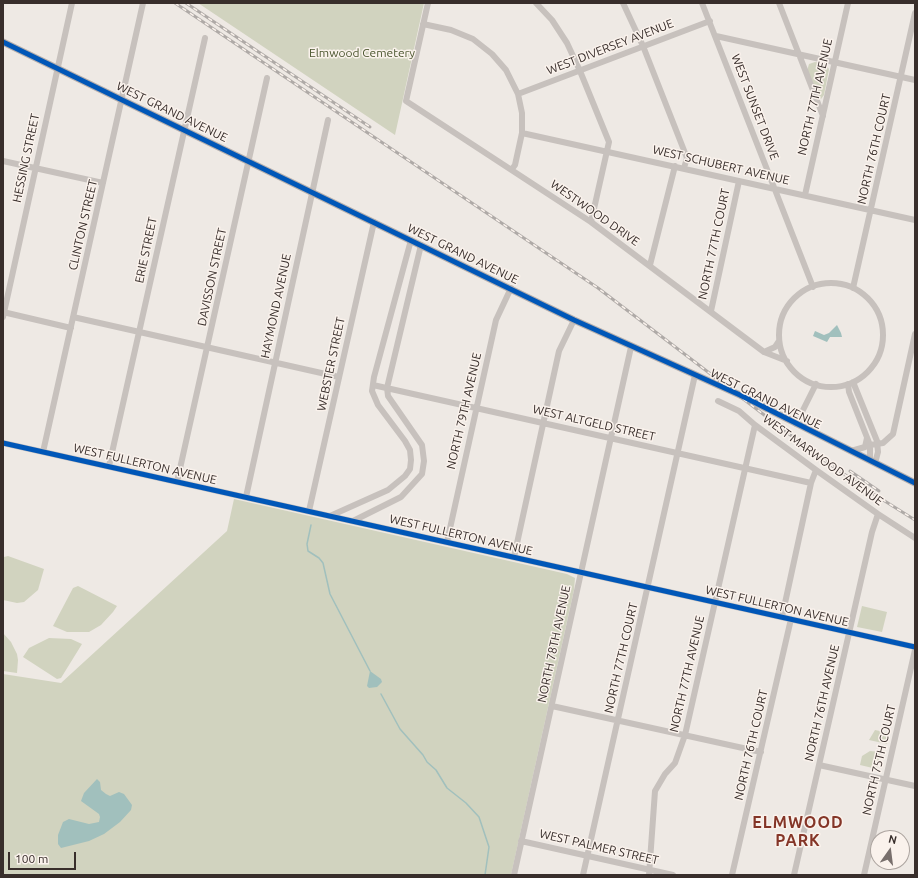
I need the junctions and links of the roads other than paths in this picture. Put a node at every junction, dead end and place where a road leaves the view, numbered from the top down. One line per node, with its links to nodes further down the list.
1 (72, 3): 18 (street, HESSING STREET)
2 (143, 3): 24 (street, CLINTON STREET)
3 (428, 3): 11 (street)
4 (536, 3): 19 (street)
5 (623, 3): 15 (street)
6 (702, 3): 10 (street, WEST SUNSET DRIVE)
7 (778, 3): 16 (street)
8 (848, 3): 17 (street, NORTH 77TH AVENUE)
9 (915, 13): 20 (street, NORTH 76TH COURT)
10 (710, 21): 12 (street, WEST SUNSET DRIVE); 15 (street, WEST DIVERSEY AVENUE)
11 (423, 24): 23 (street); 35 (street, WESTWOOD DRIVE)
12 (716, 36): 16 (street); 38 (street, WEST SUNSET DRIVE)
13 (205, 38): 27 (street, ERIE STREET)
14 (3, 42): 18 (main road, WEST GRAND AVENUE)
15 (643, 46): 19 (street, WEST DIVERSEY AVENUE); 34 (street)
16 (797, 54): 17 (street); 25 (street)
17 (834, 62): 20 (street); 25 (street, NORTH 77TH AVENUE)
18 (57, 68): 24 (main road, WEST GRAND AVENUE); 33 (street, HESSING STREET)
19 (580, 71): 23 (street, WEST DIVERSEY AVENUE); 29 (street)
20 (901, 77): 22 (street); 41 (street, NORTH 76TH COURT)
21 (267, 78): 31 (street, DAVISSON STREET)
22 (915, 80)
23 (518, 94): 28 (street)
24 (122, 99): 27 (main road, WEST GRAND AVENUE); 37 (street, CLINTON STREET)
25 (823, 116): 40 (street, NORTH 77TH AVENUE)
26 (328, 120): 39 (street, HAYMOND AVENUE)
27 (184, 130): 31 (main road, WEST GRAND AVENUE); 56 (street, ERIE STREET)
28 (522, 133): 29 (street, WEST SCHUBERT AVENUE); 35 (street)
29 (608, 151): 32 (street, WEST SCHUBERT AVENUE); 44 (street)
30 (3, 161): 33 (street)
31 (249, 161): 39 (main road, WEST GRAND AVENUE); 60 (street, DAVISSON STREET)
32 (675, 166): 34 (street, WEST SCHUBERT AVENUE); 47 (street)
33 (36, 168): 37 (street); 52 (street, HESSING STREET)
34 (684, 168): 36 (street, WEST SCHUBERT AVENUE)
35 (512, 169): 44 (street, WESTWOOD DRIVE)
36 (739, 181): 38 (street, WEST SCHUBERT AVENUE); 51 (street, NORTH 77TH COURT)
37 (103, 183): 53 (street, CLINTON STREET)
38 (775, 189): 40 (street, WEST SCHUBERT AVENUE); 48 (street, WEST SUNSET DRIVE)
39 (313, 192): 43 (main road, WEST GRAND AVENUE); 64 (street, HAYMOND AVENUE)
40 (805, 195): 41 (street, WEST SCHUBERT AVENUE)
41 (871, 210): 42 (street, WEST SCHUBERT AVENUE); 50 (street, NORTH 76TH COURT)
42 (915, 220)
43 (374, 222): 45 (main road, WEST GRAND AVENUE); 66 (street, WEBSTER STREET)
44 (591, 222): 47 (street, WESTWOOD DRIVE)
45 (411, 240): 46 (main road, WEST GRAND AVENUE); 69 (street)
46 (421, 245): 49 (main road, WEST GRAND AVENUE); 70 (street)
47 (650, 265): 51 (street, WESTWOOD DRIVE)
48 (813, 287): 50 (street); 58 (street)
49 (511, 288): 54 (main road, WEST GRAND AVENUE); 72 (street, NORTH 79TH AVENUE)
50 (853, 288): 67 (street)
51 (711, 311): 61 (street, WESTWOOD DRIVE)
52 (3, 314): 55 (street)
53 (73, 317): 55 (street, CLINTON STREET); 56 (street)
54 (574, 320): 59 (main road, WEST GRAND AVENUE); 73 (street)
55 (71, 328): 82 (street, CLINTON STREET)
56 (139, 332): 60 (street); 85 (street, ERIE STREET)
57 (915, 334): 62 (street)
58 (779, 341): 61 (street); 63 (street)
59 (631, 346): 65 (main road, WEST GRAND AVENUE); 76 (street, NORTH 78TH AVENUE)
60 (207, 347): 64 (street); 88 (street, DAVISSON STREET)
61 (764, 352): 63 (street, WESTWOOD DRIVE)
62 (912, 359): 80 (street)
63 (786, 361): 68 (street)
64 (275, 363): 66 (street); 91 (street, HAYMOND AVENUE)
65 (695, 375): 74 (main road, WEST GRAND AVENUE); 83 (street, NORTH 77TH COURT)
66 (339, 377): 92 (street, WEBSTER STREET)
67 (850, 383): 68 (street); 77 (street); 80 (street)
68 (816, 384): 74 (street)
69 (373, 385): 70 (street, WEST ALTGELD STREET); 94 (street)
70 (387, 388): 72 (street, WEST ALTGELD STREET); 95 (street)
71 (718, 401): 75 (street, WEST MARWOOD AVENUE)
72 (476, 408): 73 (street, WEST ALTGELD STREET); 97 (street, NORTH 79TH AVENUE)
73 (543, 423): 76 (street, WEST ALTGELD STREET); 98 (street)
74 (796, 424): 81 (main road, WEST GRAND AVENUE)
75 (755, 425): 86 (street, NORTH 77TH AVENUE); 87 (street, WEST MARWOOD AVENUE)
76 (610, 438): 83 (street, WEST ALTGELD STREET); 99 (street, NORTH 78TH AVENUE)
77 (868, 438): 79 (street); 81 (street)
78 (3, 443): 82 (street, WEST FULLERTON AVENUE)
79 (870, 445): 80 (street); 84 (street)
80 (878, 445): 84 (street)
81 (852, 451): 84 (main road, WEST GRAND AVENUE)
82 (43, 452): 85 (street, WEST FULLERTON AVENUE)
83 (678, 454): 86 (street, WEST ALTGELD STREET); 100 (street, NORTH 77TH COURT)
84 (872, 462): 89 (main road, WEST GRAND AVENUE)
85 (109, 466): 88 (street, WEST FULLERTON AVENUE)
86 (744, 468): 90 (street, WEST ALTGELD STREET); 101 (street, NORTH 77TH AVENUE)
87 (816, 470): 90 (street); 93 (street, WEST MARWOOD AVENUE)
88 (177, 482): 91 (street, WEST FULLERTON AVENUE)
89 (915, 483)
90 (811, 484): 102 (street)
91 (246, 497): 92 (street, WEST FULLERTON AVENUE)
92 (310, 511): 94 (street, WEST FULLERTON AVENUE)
93 (878, 514): 96 (street, WEST MARWOOD AVENUE); 104 (street, NORTH 76TH AVENUE)
94 (330, 516): 95 (street, WEST FULLERTON AVENUE)
95 (353, 521): 97 (street, WEST FULLERTON AVENUE)
96 (915, 538)
97 (446, 542): 98 (street, WEST FULLERTON AVENUE)
98 (514, 557): 99 (street, WEST FULLERTON AVENUE)
99 (581, 572): 100 (street, WEST FULLERTON AVENUE); 107 (street, NORTH 78TH AVENUE)
100 (648, 587): 101 (street, WEST FULLERTON AVENUE); 108 (street, NORTH 77TH COURT)
101 (714, 602): 102 (street, WEST FULLERTON AVENUE); 109 (street, NORTH 77TH AVENUE)
102 (782, 617): 103 (street, WEST FULLERTON AVENUE)
103 (791, 619): 104 (street, WEST FULLERTON AVENUE); 110 (street, NORTH 76TH COURT)
104 (849, 632): 105 (street, WEST FULLERTON AVENUE); 111 (street, NORTH 76TH AVENUE)
105 (915, 647)
106 (915, 650): 112 (street, NORTH 75TH COURT)
107 (552, 706): 108 (street); 114 (street, NORTH 78TH AVENUE)
108 (618, 720): 109 (street); 115 (street, NORTH 77TH COURT)
109 (685, 735): 110 (street); 116 (street, NORTH 77TH AVENUE)
110 (761, 752): 120 (street, NORTH 76TH COURT)
111 (819, 765): 112 (street); 121 (street, NORTH 76TH AVENUE)
112 (886, 780): 113 (street); 122 (street, NORTH 75TH COURT)
113 (915, 786)
114 (521, 841): 115 (street, WEST PALMER STREET); 117 (street, NORTH 78TH AVENUE)
115 (588, 856): 116 (street, WEST PALMER STREET); 118 (street, NORTH 77TH COURT)
116 (649, 872): 119 (street, WEST PALMER STREET)
117 (514, 875)
118 (583, 875)
119 (673, 875)
120 (732, 875)
121 (794, 875)
122 (864, 875)

